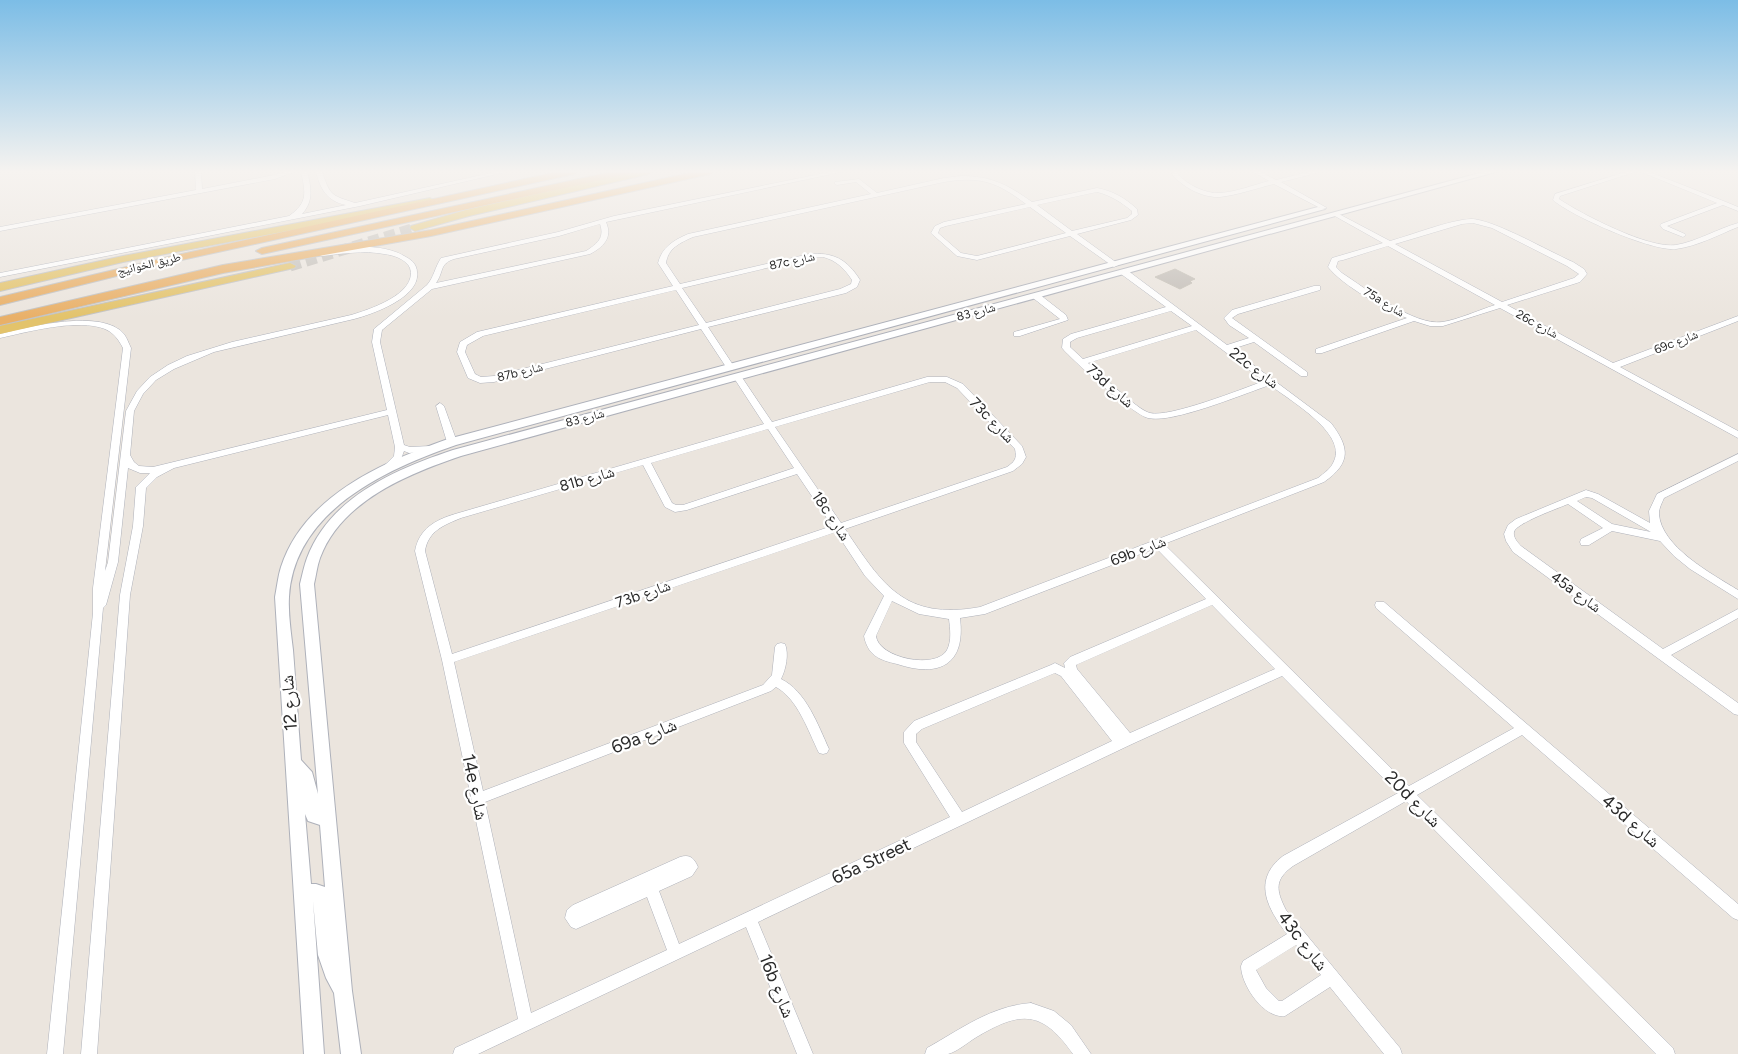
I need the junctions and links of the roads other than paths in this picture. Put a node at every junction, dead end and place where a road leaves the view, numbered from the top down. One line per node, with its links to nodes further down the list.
1 (46, 220): 21 (street)
2 (280, 220): 29 (street)
3 (330, 220): 24 (main road)
4 (349, 220): 36 (highway, طريق الخوانيج)
5 (403, 220): 39 (highway, طريق الخوانيج)
6 (442, 220): 20 (main road)
7 (492, 220): 26 (highway)
8 (612, 220): 18 (street)
9 (763, 220): 32 (street)
10 (961, 220): 22 (street)
11 (1053, 220): 22 (street)
12 (1124, 220): 22 (street)
13 (1279, 220): 27 (street, شارع 83)
14 (1312, 220): 28 (street, شارع 83)
15 (1346, 220): 25 (street, 26c شارع)
16 (1597, 220): 19 (street)
17 (1678, 220): 23 (street)
18 (603, 222): 31 (street); 31 (street)
19 (1738, 225)
20 (415, 228)
21 (0, 229)
22 (1071, 234): 27 (street)
23 (1683, 235)
24 (213, 242): 30 (main road); 34 (main road)
25 (1388, 243): 37 (street, 26c شارع); 37 (street, 75a شارع); 41 (street, 75a شارع)
26 (291, 261): 42 (highway); 45 (main road); 65 (street)
27 (1114, 265): 53 (street, شارع 83)
28 (1124, 272): 35 (street, شارع 83); 38 (street, 22c شارع)
29 (0, 275)
30 (0, 287)
31 (430, 288): 59 (street)
32 (677, 288): 43 (street); 43 (street, 87c شارع); 43 (street, 87b شارع)
33 (1318, 288): 48 (street)
34 (0, 293)
35 (1036, 296): 46 (street); 55 (street, شارع 83)
36 (0, 301)
37 (1502, 305): 41 (street, 75a شارع); 52 (street, 26c شارع)
38 (1173, 308): 44 (street, 22c شارع); 51 (street, 73d شارع)
39 (0, 315)
40 (1738, 318): 52 (street, 69c شارع)
41 (1413, 319): 50 (street)
42 (0, 321)
43 (703, 326): 53 (street)
44 (1198, 327): 49 (street, 22c شارع); 51 (street)
45 (0, 330)
46 (1017, 334)
47 (0, 336): 83 (street)
48 (1255, 339): 49 (street); 54 (street)
49 (1227, 348): 56 (street, 22c شارع)
50 (1319, 351)
51 (1081, 362): 56 (street, 73d شارع)
52 (1614, 366): 61 (street, 26c شارع)
53 (731, 368): 57 (street); 63 (street, شارع 83)
54 (1304, 374)
55 (738, 378): 57 (street, شارع 83); 60 (street, 18c شارع)
56 (1271, 382): 71 (street, 22c شارع)
57 (660, 398): 63 (street, شارع 83)
58 (440, 406): 63 (street)
59 (392, 410): 62 (street); 69 (street)
60 (769, 425): 67 (street, 81b شارع); 70 (street, 18c شارع); 74 (street, 73c شارع)
61 (1738, 435)
62 (400, 447): 64 (street); 68 (street)
63 (454, 448): 64 (street, شارع 12); 98 (street, شارع 12)
64 (430, 449): 68 (street, شارع 12)
65 (126, 455): 69 (street); 83 (street)
66 (1738, 457): 75 (street)
67 (646, 462): 70 (street); 78 (street, 81b شارع)
68 (390, 465): 95 (street, شارع 12)
69 (170, 467): 111 (street)
70 (799, 470): 74 (street, 18c شارع)
71 (1321, 480): 77 (street, 69b شارع)
72 (1569, 500): 73 (street); 75 (street); 87 (street, 45a شارع)
73 (1609, 527): 75 (street); 76 (street)
74 (839, 528): 79 (street, 18c شارع); 88 (street, 73b شارع)
75 (1661, 535): 80 (street)
76 (1585, 542)
77 (1158, 544): 81 (street, 20d شارع); 85 (street, 69b شارع)
78 (420, 551): 88 (street, 14e شارع)
79 (890, 595): 85 (street, 18c شارع); 85 (street)
80 (1738, 595)
81 (1214, 600): 89 (street, 20d شارع); 93 (street)
82 (1380, 605): 92 (street, 43d شارع)
83 (98, 613): 110 (street)
84 (1738, 613): 87 (street)
85 (954, 615)
86 (781, 648): 90 (street)
87 (1662, 655): 91 (street, 45a شارع)
88 (448, 660): 97 (street, 14e شارع)
89 (1282, 670): 93 (street, 65a Street); 96 (street, 20d شارع)
90 (775, 681): 94 (street); 97 (street, 69a شارع)
91 (1738, 710)
92 (1524, 728): 96 (street); 102 (street, 43d شارع)
93 (1124, 742): 99 (street, 65a Street); 99 (street)
94 (823, 749)
95 (293, 762): 98 (street); 101 (street, شارع 12)
96 (1408, 794): 104 (street, 43c شارع); 118 (street, 20d شارع)
97 (478, 798): 108 (street, 14e شارع)
98 (328, 816): 107 (street, شارع 12)
99 (959, 819): 103 (street, 65a Street)
100 (651, 888): 100 (street); 105 (street)
101 (303, 894): 107 (street); 109 (street, شارع 12)
102 (1738, 913)
103 (749, 918): 105 (street, 65a Street); 114 (street, 16b شارع)
104 (1297, 936): 106 (street, 43c شارع); 106 (street)
105 (675, 953): 108 (street, 65a Street)
106 (1331, 977): 117 (street, 43c شارع)
107 (343, 991): 112 (street, شارع 12)
108 (526, 1024): 113 (street, 65a Street)
109 (313, 1051)
110 (55, 1054)
111 (89, 1054)
112 (350, 1054)
113 (461, 1054)
114 (804, 1054)
115 (933, 1054): 116 (street)
116 (1083, 1054)
117 (1394, 1054)
118 (1667, 1054)

